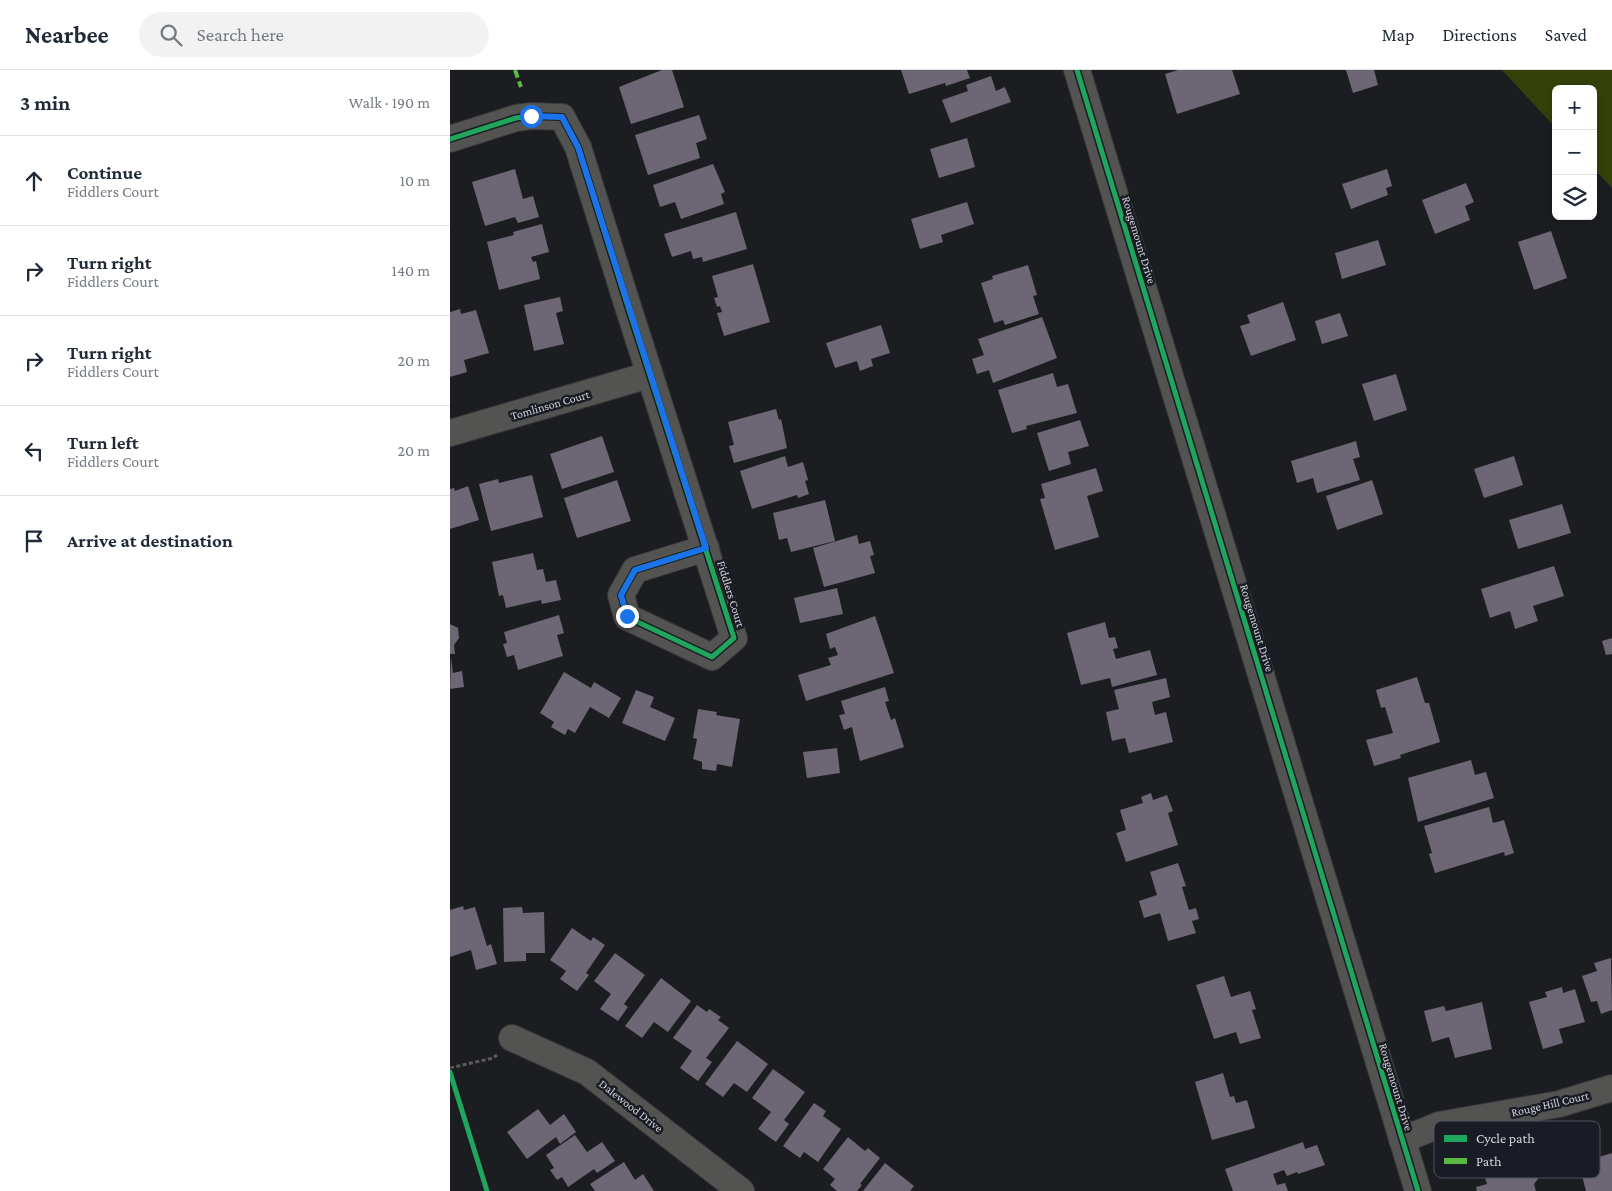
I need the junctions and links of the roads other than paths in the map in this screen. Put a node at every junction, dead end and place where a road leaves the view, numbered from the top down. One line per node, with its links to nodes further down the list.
1 (1077, 70): 10 (street, Rougemount Drive)
2 (450, 139): 3 (street, Fiddlers Court)
3 (649, 375): 4 (street, Tomlinson Court); 5 (street, Fiddlers Court)
4 (450, 433)
5 (706, 548): 5 (street, Fiddlers Court)
6 (512, 1038): 11 (street, Dalewood Drive)
7 (1612, 1088): 8 (street, Rouge Hill Court)
8 (1462, 1121)
9 (1434, 1127): 10 (street, Rouge Hill Court)
10 (1402, 1140): 12 (street, Rougemount Drive)
11 (741, 1191)
12 (1418, 1191)

